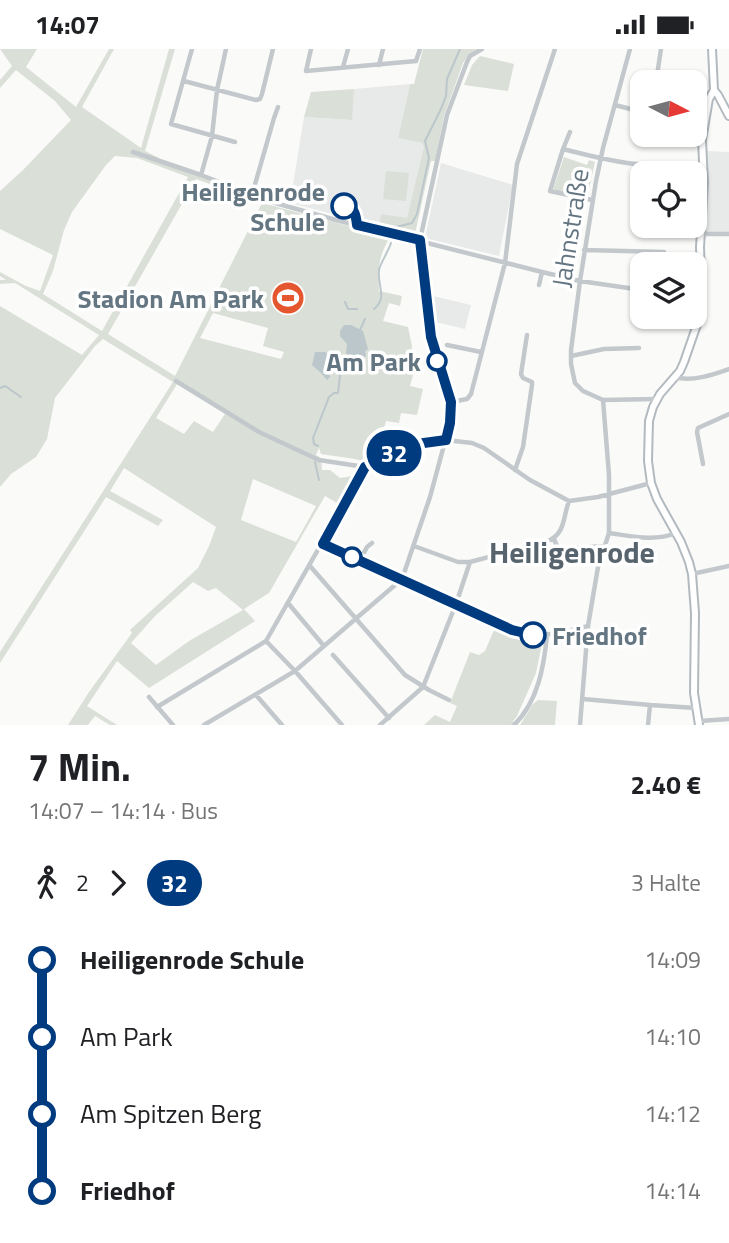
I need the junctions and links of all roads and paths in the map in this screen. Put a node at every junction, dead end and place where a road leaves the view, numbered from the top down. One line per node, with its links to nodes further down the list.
1 (192, 49): 16 (street)
2 (226, 49): 17 (street)
3 (274, 49): 17 (street)
4 (311, 49): 14 (street)
5 (348, 49): 14 (street)
6 (383, 49): 13 (street)
7 (419, 49): 13 (street)
8 (482, 49): 36 (street)
9 (555, 49): 39 (street)
10 (630, 49): 19 (street, Jahnstraße)
11 (661, 49): 15 (street)
12 (712, 49): 18 (main road)
13 (379, 65): 14 (street)
14 (343, 67)
15 (658, 70)
16 (184, 81): 17 (street); 24 (street)
17 (217, 90): 24 (street)
18 (714, 90): 22 (main road); 29 (main road)
19 (615, 105): 21 (street); 28 (street, Jahnstraße)
20 (278, 107): 32 (street)
21 (630, 109)
22 (729, 116)
23 (570, 132): 26 (street)
24 (212, 136): 25 (street); 31 (street)
25 (235, 142)
26 (564, 149): 28 (street); 33 (street)
27 (133, 152): 31 (street)
28 (601, 159): 30 (street); 33 (street, Jahnstraße)
29 (704, 161)
30 (630, 163)
31 (201, 175): 32 (street)
32 (252, 195): 36 (street)
33 (592, 201): 37 (street, Jahnstraße)
34 (707, 234): 35 (street)
35 (729, 234)
36 (420, 240): 39 (street); 55 (street)
37 (584, 250): 38 (street); 41 (street, Jahnstraße)
38 (664, 252)
39 (505, 263): 40 (street); 48 (street)
40 (542, 272): 41 (street); 42 (street)
41 (580, 281): 43 (street); 49 (street, Jahnstraße)
42 (539, 285)
43 (630, 288)
44 (697, 329): 51 (main road)
45 (527, 335): 60 (street)
46 (447, 345): 48 (street)
47 (639, 348): 49 (street)
48 (481, 352): 55 (street)
49 (570, 356): 54 (street, Jahnstraße)
50 (729, 369): 51 (street)
51 (674, 377): 53 (main road)
52 (176, 381): 59 (street)
53 (656, 399): 54 (street); 61 (main road)
54 (603, 400): 62 (street)
55 (451, 402): 57 (street)
56 (729, 414): 58 (street)
57 (446, 440): 59 (street); 60 (street); 69 (street)
58 (703, 464)
59 (365, 467): 68 (street)
60 (516, 470): 63 (street)
61 (651, 483): 62 (street); 65 (main road)
62 (610, 493): 63 (street); 64 (street)
63 (569, 501): 66 (street)
64 (609, 533): 65 (street); 70 (street)
65 (676, 533): 75 (main road)
66 (554, 539): 70 (street); 72 (street)
67 (372, 543): 71 (street)
68 (323, 544): 71 (street); 73 (street)
69 (414, 546): 72 (street); 76 (street)
70 (604, 546): 80 (street)
71 (360, 560): 76 (street)
72 (470, 562): 78 (street)
73 (309, 566): 77 (street); 79 (street)
74 (729, 566): 75 (street)
75 (692, 574): 93 (main road)
76 (402, 579): 78 (street); 79 (street)
77 (288, 603): 82 (street); 83 (street)
78 (456, 604): 81 (street); 86 (street)
79 (355, 618): 83 (street); 86 (street)
80 (588, 626): 81 (street); 90 (street)
81 (547, 635): 104 (street)
82 (266, 641): 85 (street); 92 (street)
83 (324, 646): 85 (street)
84 (332, 655): 95 (street)
85 (295, 671): 87 (street); 102 (street)
86 (423, 687): 89 (street); 95 (street)
87 (256, 695): 94 (street); 101 (street)
88 (149, 698): 92 (street)
89 (449, 699)
90 (583, 699): 91 (street); 105 (street)
91 (650, 705): 93 (street); 106 (street)
92 (157, 707): 98 (street)
93 (696, 708): 97 (main road)
94 (216, 718): 99 (street); 100 (street)
95 (389, 718): 103 (street)
96 (729, 719): 97 (street)
97 (699, 723)
98 (173, 725)
99 (204, 725)
100 (222, 725)
101 (282, 725)
102 (341, 725)
103 (380, 725)
104 (514, 725)
105 (580, 725)
106 (648, 725)

